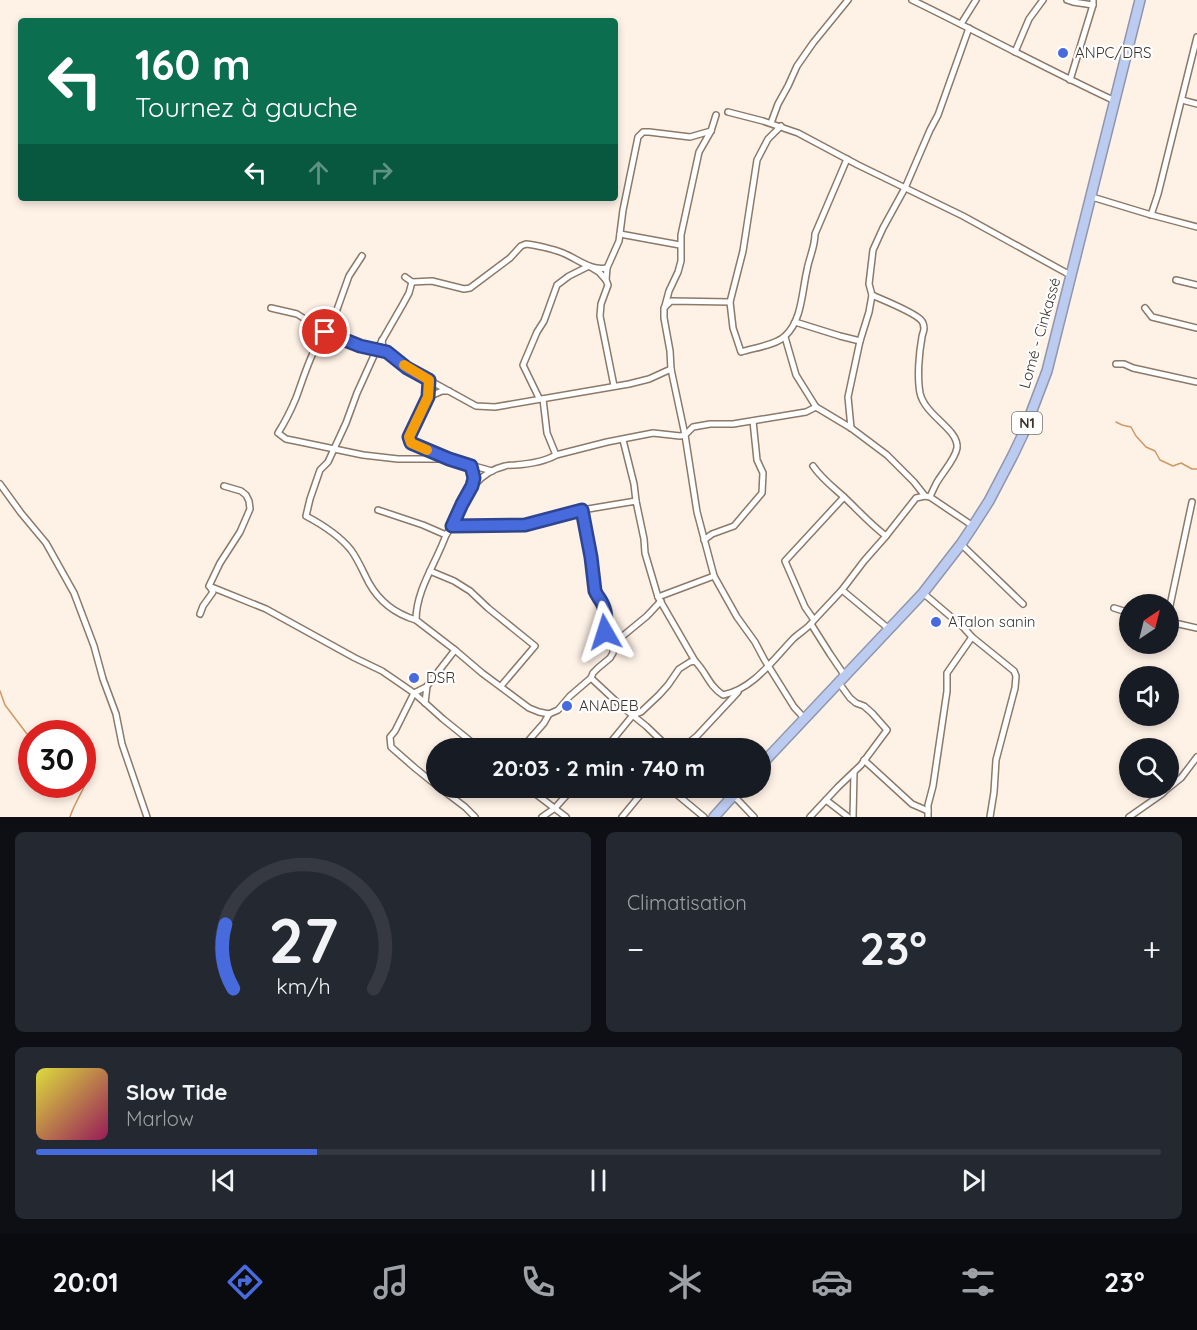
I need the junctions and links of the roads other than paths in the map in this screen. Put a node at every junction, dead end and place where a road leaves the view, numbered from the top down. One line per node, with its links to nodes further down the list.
1 (848, 0): 19 (street)
2 (912, 0): 8 (street)
3 (976, 0): 8 (street)
4 (1043, 0): 12 (street)
5 (1067, 0): 7 (street)
6 (1140, 0): 14 (highway, Lomé - Cinkassé / N1)
7 (1093, 3): 13 (street)
8 (961, 24): 9 (street)
9 (969, 28): 12 (street); 23 (street)
10 (1197, 37): 11 (street)
11 (1196, 44): 15 (street)
12 (1015, 52): 13 (street)
13 (1070, 80): 14 (street)
14 (1115, 100): 24 (highway, Lomé - Cinkassé / N1)
15 (1182, 100): 16 (street); 25 (street)
16 (1197, 104)
17 (728, 112): 19 (street)
18 (716, 115): 21 (street)
19 (771, 123): 20 (street)
20 (781, 126): 22 (street); 39 (street)
21 (711, 131): 27 (street); 28 (street)
22 (847, 159): 23 (street); 43 (street)
23 (905, 188): 32 (street); 38 (street)
24 (1092, 197): 25 (street); 32 (highway, Lomé - Cinkassé / N1)
25 (1151, 215): 26 (street)
26 (1197, 227)
27 (620, 234): 28 (street); 31 (street)
28 (680, 245): 41 (street)
29 (362, 256): 45 (street)
30 (589, 266): 31 (street); 34 (street); 36 (street); 58 (street)
31 (607, 268): 34 (street)
32 (1072, 276): 80 (highway, Lomé - Cinkassé / N1)
33 (405, 277): 36 (street)
34 (606, 280): 55 (street)
35 (1176, 280): 37 (street)
36 (412, 282): 47 (street)
37 (1197, 285)
38 (872, 295): 48 (street); 73 (street)
39 (730, 302): 41 (street); 46 (street)
40 (271, 308): 45 (street)
41 (664, 308): 52 (street)
42 (1145, 308): 44 (street)
43 (795, 322): 46 (street); 48 (street)
44 (1197, 328)
45 (325, 332): 49 (street); 64 (street)
46 (785, 337): 59 (street)
47 (382, 339): 49 (street); 50 (street)
48 (860, 341): 61 (street)
49 (376, 351): 50 (street); 64 (street)
50 (387, 352): 53 (street)
51 (1116, 364): 54 (street)
52 (672, 369): 55 (street); 62 (street)
53 (429, 380): 56 (street); 57 (street)
54 (1197, 382)
55 (614, 386): 58 (street)
56 (450, 391): 57 (street); 58 (street)
57 (428, 397): 66 (street)
58 (541, 399): 65 (street)
59 (816, 407): 60 (street); 61 (street)
60 (753, 421): 62 (street); 83 (street)
61 (851, 428): 73 (street)
62 (685, 435): 63 (street); 83 (street)
63 (623, 440): 65 (street); 75 (street)
64 (334, 449): 66 (street); 96 (street)
65 (556, 455): 69 (street)
66 (449, 459): 67 (street)
67 (471, 466): 69 (street); 72 (street)
68 (813, 466): 74 (street)
69 (492, 471): 72 (street)
70 (0, 484): 136 (street)
71 (224, 486): 87 (street)
72 (472, 486): 79 (street)
73 (927, 496): 80 (street); 82 (street)
74 (844, 497): 82 (street); 97 (street)
75 (636, 501): 78 (street); 91 (street)
76 (1192, 502): 90 (street)
77 (378, 510): 81 (street)
78 (582, 510): 79 (street); 102 (street)
79 (452, 526): 81 (street)
80 (973, 526): 84 (highway, Lomé - Cinkassé / N1)
81 (446, 535): 85 (street)
82 (886, 536): 88 (street)
83 (704, 540): 86 (street)
84 (961, 544): 89 (highway, Lomé - Cinkassé / N1); 92 (street)
85 (430, 571): 96 (street); 109 (street)
86 (714, 576): 91 (street); 105 (street)
87 (209, 586): 95 (street); 111 (street)
88 (842, 590): 97 (street); 100 (street)
89 (923, 593): 100 (highway, Lomé - Cinkassé / N1); 101 (street)
90 (1172, 594)
91 (659, 599): 102 (street); 104 (street)
92 (1023, 604)
93 (1114, 608): 94 (street)
94 (1119, 610)
95 (200, 614)
96 (416, 620): 103 (street)
97 (813, 622): 105 (street); 107 (street)
98 (1179, 624): 99 (street)
99 (1197, 628)
100 (889, 629): 107 (highway, Lomé - Cinkassé / N1)
101 (972, 637): 135 (street); 147 (street)
102 (613, 644): 106 (street)
103 (455, 650): 108 (street); 109 (street)
104 (695, 662): 110 (street); 114 (street)
105 (769, 666): 110 (street); 115 (street)
106 (591, 678): 113 (street); 114 (street)
107 (842, 679): 115 (highway, Lomé - Cinkassé / N1); 123 (street)
108 (427, 686): 111 (street); 112 (street)
109 (501, 686): 113 (street)
110 (741, 690): 120 (street)
111 (414, 693): 112 (street); 125 (street)
112 (424, 703): 116 (street)
113 (549, 714): 117 (street)
114 (633, 715): 118 (street); 119 (street)
115 (805, 719): 121 (highway, Lomé - Cinkassé / N1)
116 (466, 738)
117 (531, 738)
118 (614, 738)
119 (659, 738)
120 (694, 738)
121 (771, 755)
122 (1197, 757): 148 (street)
123 (864, 760): 124 (street); 135 (street)
124 (854, 772): 133 (street); 146 (street)
125 (426, 777)
126 (453, 798): 137 (street)
127 (542, 798): 134 (street)
128 (564, 798): 134 (street)
129 (638, 798): 140 (street)
130 (681, 798): 141 (street)
131 (731, 798): 142 (highway)
132 (742, 798): 143 (street)
133 (826, 800): 144 (street); 145 (street)
134 (555, 808): 138 (street); 139 (street)
135 (928, 814)
136 (147, 817)
137 (475, 817)
138 (543, 817)
139 (566, 817)
140 (622, 817)
141 (704, 817)
142 (714, 817)
143 (754, 817)
144 (810, 817)
145 (848, 817)
146 (853, 817)
147 (990, 817)
148 (1129, 817)

